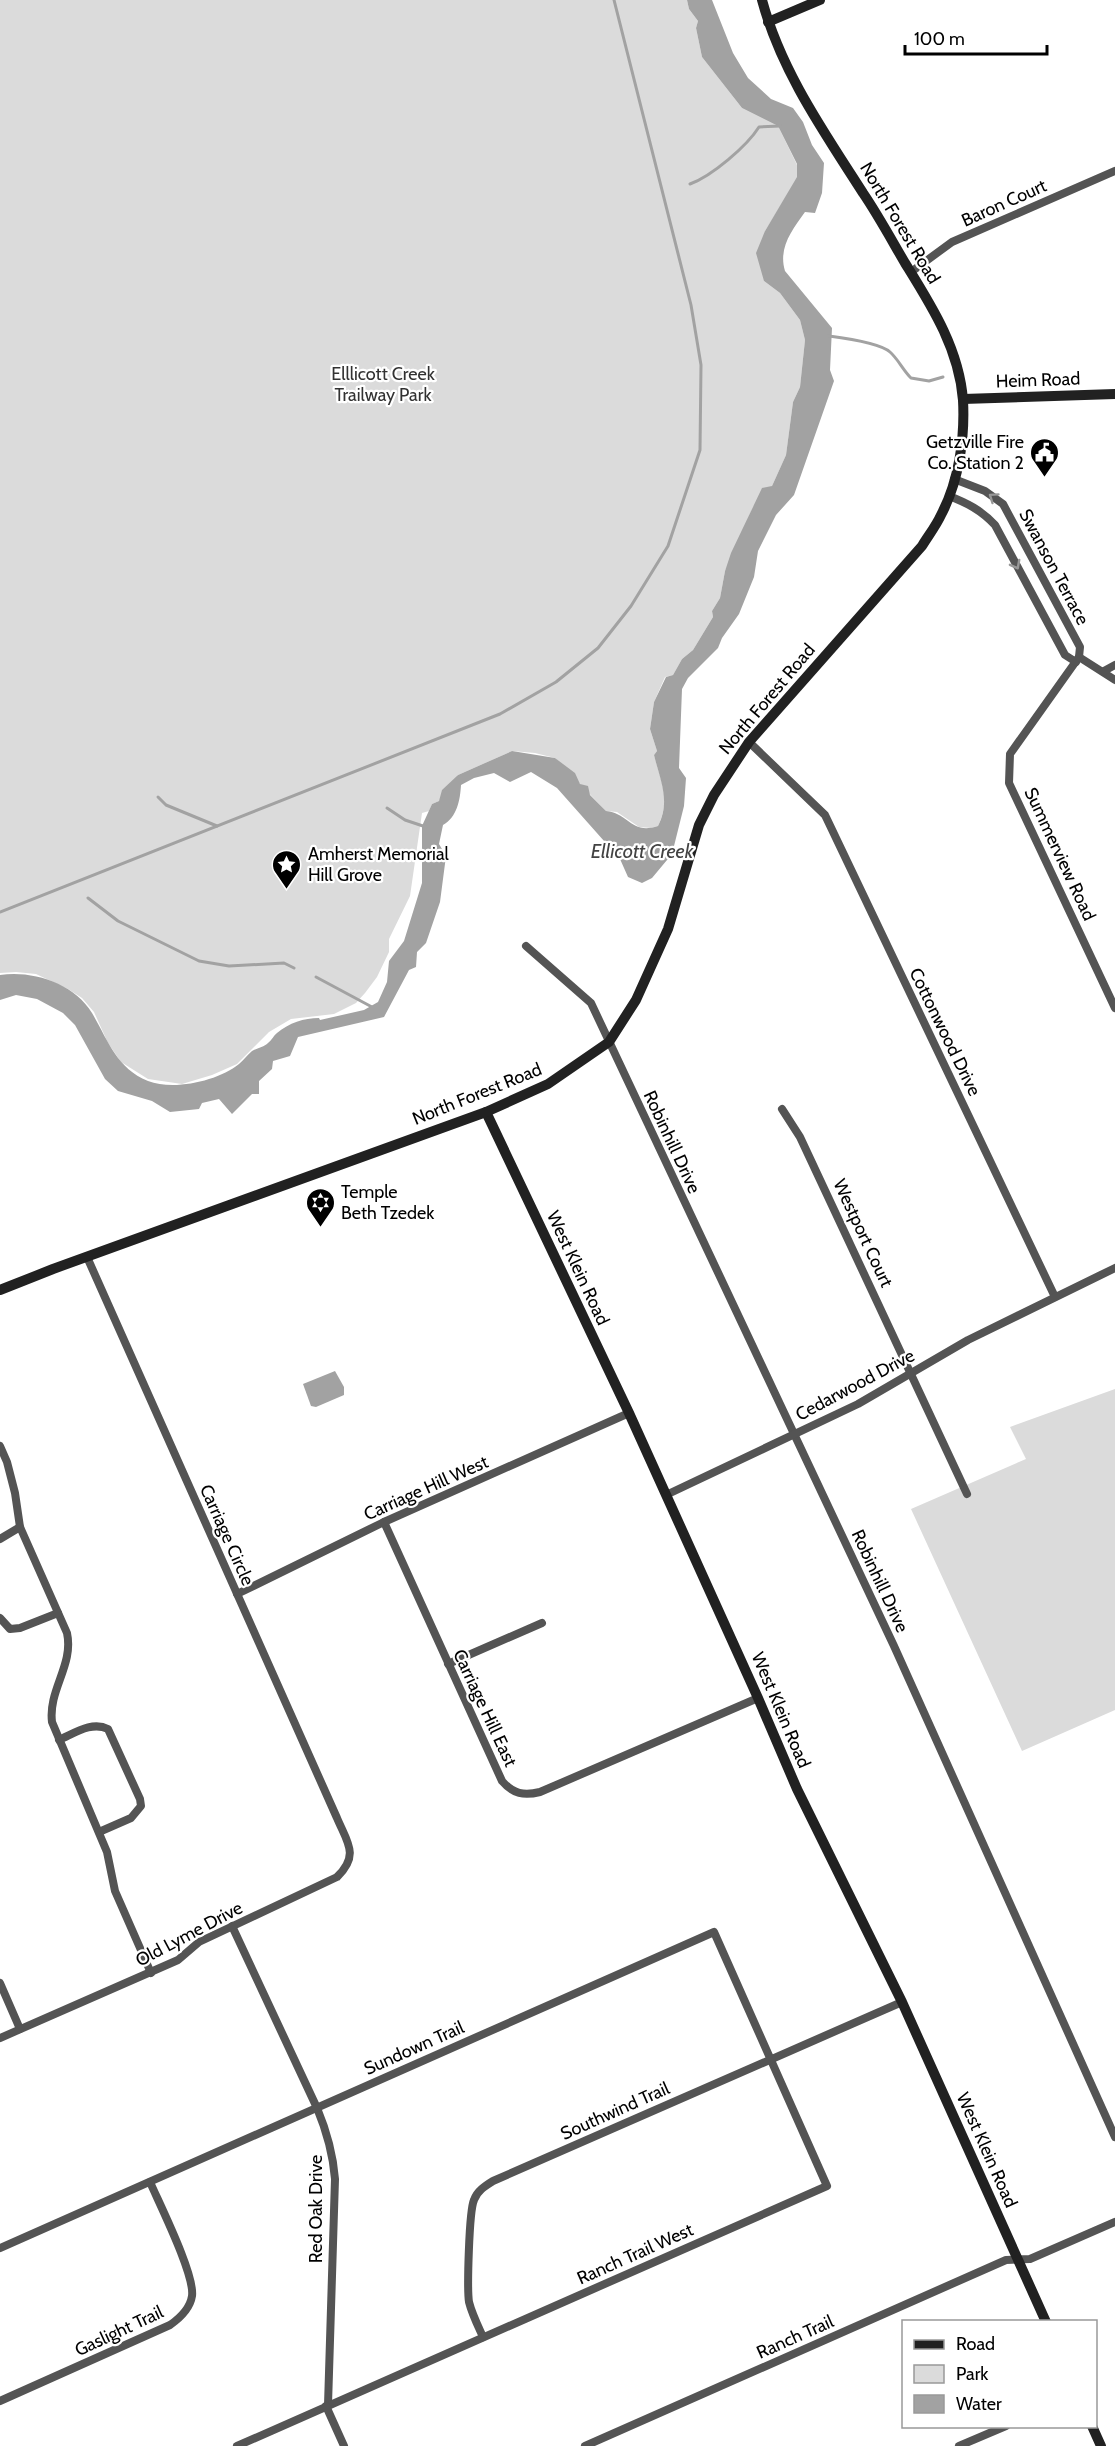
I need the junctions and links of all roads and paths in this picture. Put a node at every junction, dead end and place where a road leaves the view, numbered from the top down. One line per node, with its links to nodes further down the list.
1 (762, 0): 3 (street, North Forest Road)
2 (820, 0): 3 (street)
3 (768, 22): 5 (street, North Forest Road)
4 (1115, 171): 5 (street, Baron Court)
5 (911, 272): 7 (street, North Forest Road)
6 (1115, 394): 7 (street, Heim Road)
7 (963, 399): 8 (street, North Forest Road)
8 (954, 479): 9 (street, North Forest Road); 10 (street, Swanson Terrace, one-way to 8)
9 (949, 496): 10 (street, Swanson Terrace, one-way to 10); 14 (street, North Forest Road)
10 (1077, 659): 12 (street, Swanson Terrace); 16 (street, Summerview Road)
11 (1115, 665): 12 (street)
12 (1104, 671): 13 (street, Swanson Terrace)
13 (1115, 680)
14 (749, 742): 17 (street, North Forest Road); 23 (street, Cottonwood Drive)
15 (526, 946): 17 (street, Robinhill Drive)
16 (1115, 1008)
17 (609, 1042): 19 (street, North Forest Road); 26 (street, Robinhill Drive)
18 (782, 1109): 24 (street, Westport Court)
19 (486, 1112): 20 (street, North Forest Road); 25 (street, West Klein Road)
20 (87, 1257): 22 (street, North Forest Road); 33 (street, Carriage Circle)
21 (1115, 1268): 23 (street)
22 (0, 1290)
23 (1055, 1298): 24 (street, Cedarwood Drive)
24 (912, 1373): 26 (street, Cedarwood Drive); 28 (street, Westport Court)
25 (629, 1413): 29 (street, West Klein Road); 30 (street, Carriage Hill West)
26 (794, 1435): 29 (street, Cedarwood Drive); 50 (street, Robinhill Drive)
27 (0, 1446): 31 (street)
28 (967, 1494)
29 (666, 1495): 38 (street, West Klein Road)
30 (384, 1522): 33 (street, Carriage Hill West); 37 (street, Carriage Hill East)
31 (20, 1527): 32 (street); 34 (street)
32 (0, 1539)
33 (237, 1594): 40 (street, Carriage Circle)
34 (58, 1613): 35 (street); 39 (street)
35 (0, 1618)
36 (542, 1623): 37 (street)
37 (448, 1664): 38 (street, Carriage Hill East)
38 (758, 1698): 45 (street, West Klein Road)
39 (59, 1740): 41 (street); 41 (street)
40 (339, 1825): 42 (street, Old Lyme Drive)
41 (99, 1832): 43 (street)
42 (232, 1926): 43 (street, Old Lyme Drive); 49 (street, Red Oak Drive)
43 (151, 1973): 46 (street, Old Lyme Drive)
44 (0, 1983): 46 (street)
45 (902, 2002): 48 (street, Southwind Trail); 54 (street, West Klein Road)
46 (20, 2029): 47 (street, Old Lyme Drive)
47 (0, 2038)
48 (771, 2059): 49 (street, Sundown Trail); 56 (street, Southwind Trail); 56 (street, Ranch Trail West)
49 (317, 2108): 51 (street, Sundown Trail); 58 (street, Red Oak Drive)
50 (1115, 2137)
51 (150, 2182): 53 (street, Sundown Trail); 57 (street, Gaslight Trail)
52 (1115, 2222): 54 (street, Ranch Trail)
53 (0, 2248)
54 (1018, 2261): 55 (street, West Klein Road); 63 (street, Ranch Trail)
55 (1045, 2320)
56 (483, 2337): 58 (street, Ranch Trail West)
57 (0, 2401)
58 (327, 2406): 61 (street, Ranch Trail West); 62 (street, Red Oak Drive)
59 (1004, 2428): 64 (street)
60 (1092, 2428): 65 (street)
61 (237, 2446)
62 (344, 2446)
63 (585, 2446)
64 (959, 2446)
65 (1101, 2446)

